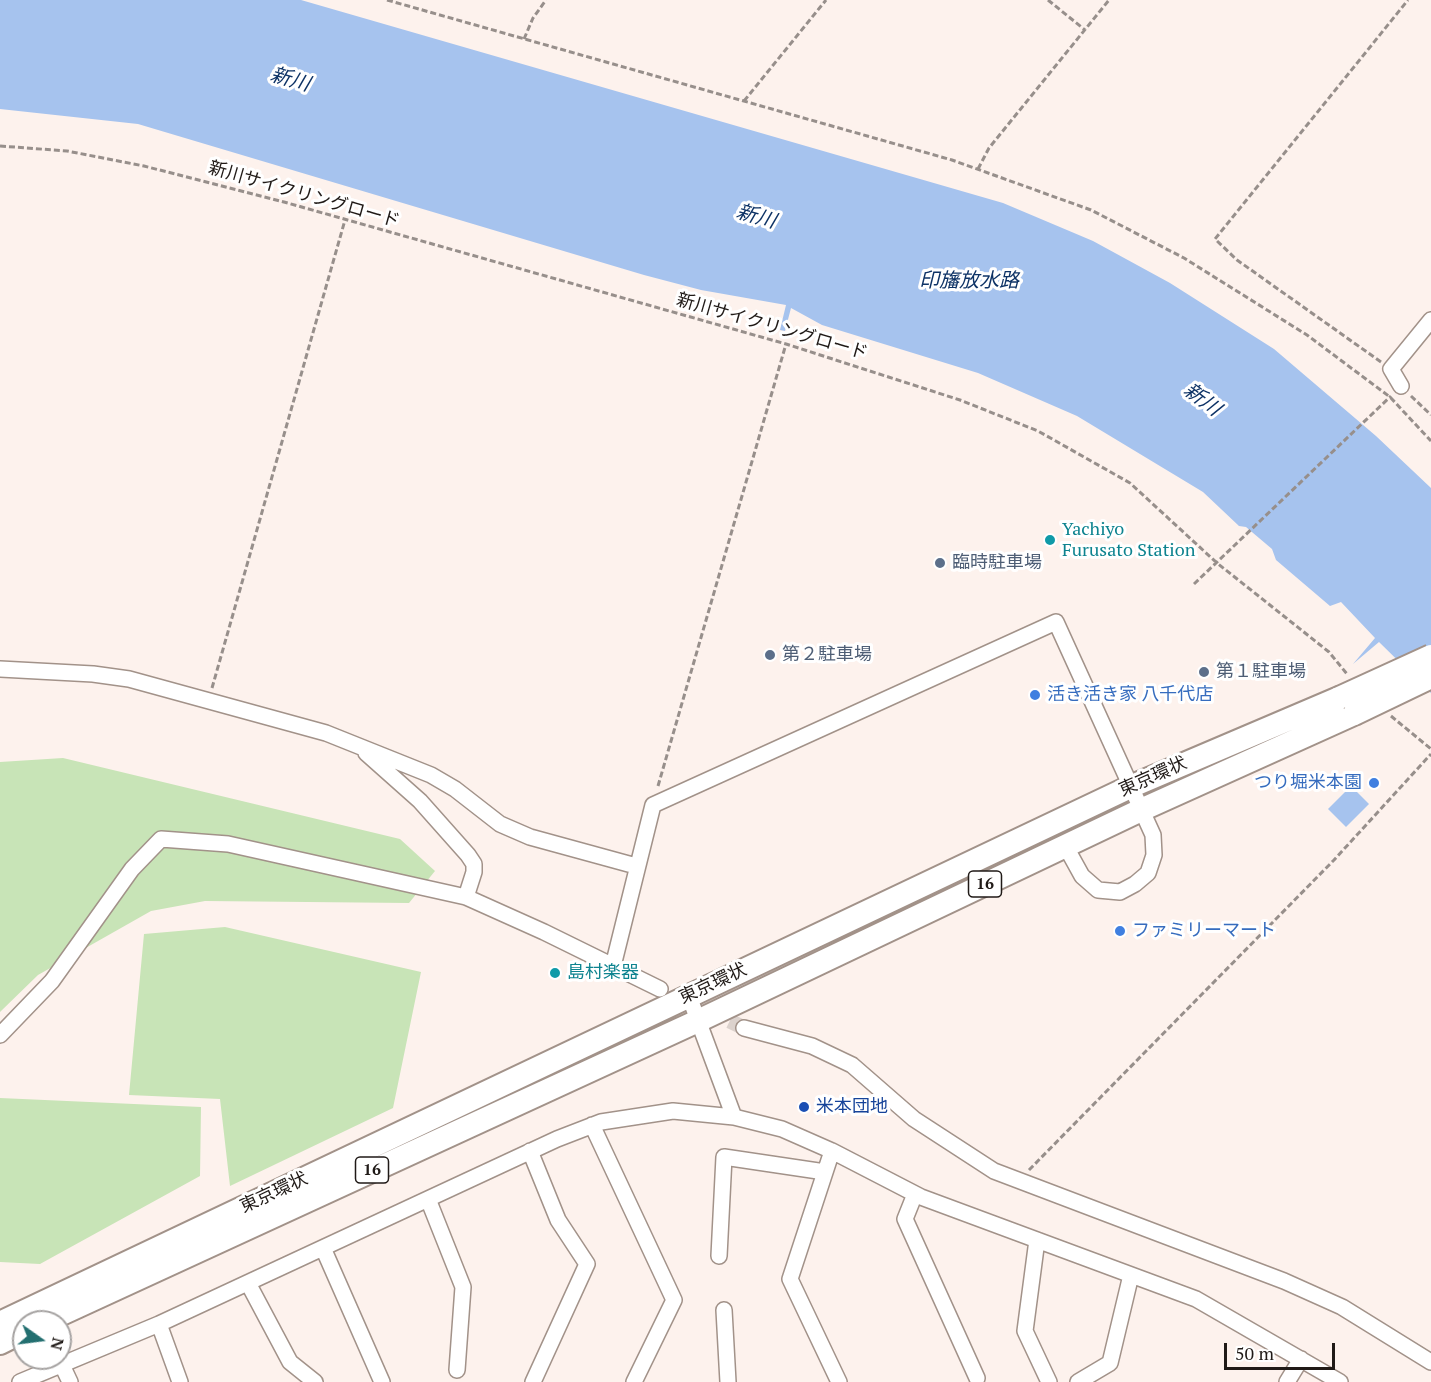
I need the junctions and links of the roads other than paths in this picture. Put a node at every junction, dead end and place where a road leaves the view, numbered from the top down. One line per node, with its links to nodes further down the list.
1 (1431, 320): 2 (street)
2 (1395, 391)
3 (1431, 656): 6 (highway, 東京環状 / 16, bridge)
4 (0, 669): 7 (street)
5 (1431, 677): 6 (highway, 東京環状 / 16, bridge)
6 (1346, 706): 8 (highway, 東京環状 / 16); 9 (highway, 東京環状 / 16)
7 (356, 746): 11 (street); 12 (street)
8 (1130, 787): 9 (street); 11 (street); 15 (highway, 東京環状 / 16)
9 (1141, 810): 10 (highway, 東京環状 / 16); 10 (street)
10 (1066, 847): 16 (highway, 東京環状 / 16)
11 (636, 866): 13 (street)
12 (466, 897): 13 (street); 18 (street)
13 (613, 966): 14 (street)
14 (660, 989)
15 (689, 996): 16 (street); 34 (highway, 東京環状 / 16)
16 (700, 1020): 19 (street); 31 (highway, 東京環状 / 16)
17 (744, 1028): 37 (street)
18 (0, 1035)
19 (734, 1117): 20 (street); 21 (street)
20 (592, 1125): 22 (street); 46 (street)
21 (832, 1150): 23 (street); 24 (street)
22 (531, 1151): 25 (street); 45 (street)
23 (825, 1172): 28 (street); 48 (street)
24 (915, 1194): 26 (street); 40 (street)
25 (428, 1199): 27 (street); 39 (street)
26 (1036, 1240): 29 (street); 49 (street)
27 (323, 1248): 30 (street); 44 (street)
28 (719, 1256)
29 (1131, 1275): 35 (street); 50 (street)
30 (248, 1283): 33 (street); 43 (street)
31 (70, 1310)
32 (724, 1310): 47 (street)
33 (159, 1324): 36 (street); 42 (street)
34 (0, 1327)
35 (1301, 1359): 51 (street); 52 (street)
36 (72, 1361)
37 (1431, 1362)
38 (50, 1370): 41 (street)
39 (458, 1370)
40 (977, 1378)
41 (20, 1382)
42 (180, 1382)
43 (315, 1382)
44 (382, 1382)
45 (533, 1382)
46 (634, 1382)
47 (728, 1382)
48 (839, 1382)
49 (1049, 1382)
50 (1078, 1382)
51 (1287, 1382)
52 (1340, 1382)

